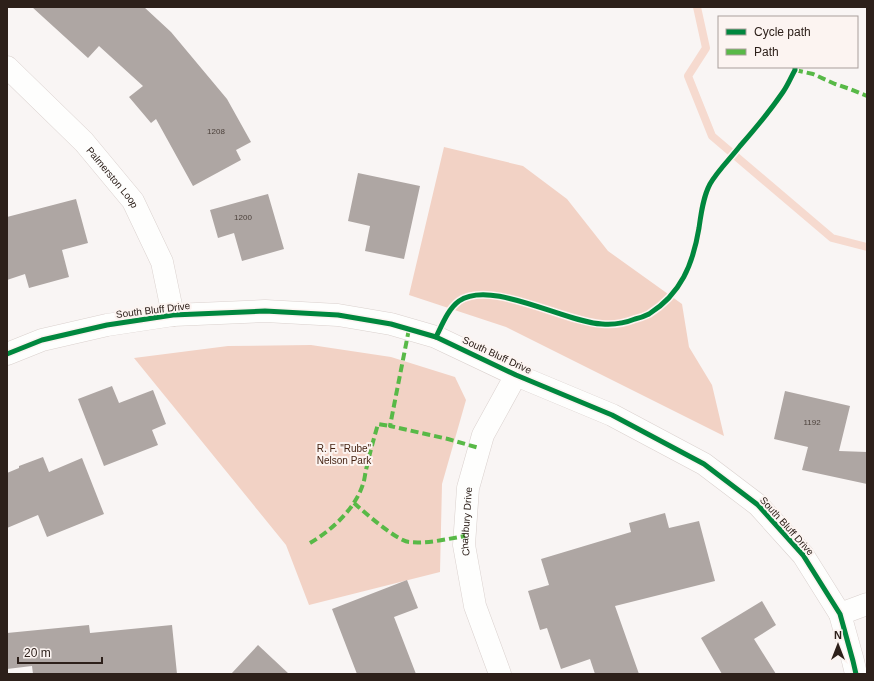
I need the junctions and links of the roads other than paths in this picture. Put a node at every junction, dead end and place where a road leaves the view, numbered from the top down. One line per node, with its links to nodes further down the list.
1 (7, 67): 2 (street, Palmerston Loop)
2 (173, 315): 3 (street, South Bluff Drive); 4 (street, South Bluff Drive)
3 (7, 354)
4 (516, 375): 6 (street, South Bluff Drive); 7 (street, Chadbury Drive)
5 (867, 604): 6 (street)
6 (840, 614): 8 (street, South Bluff Drive)
7 (500, 674)
8 (856, 674)

